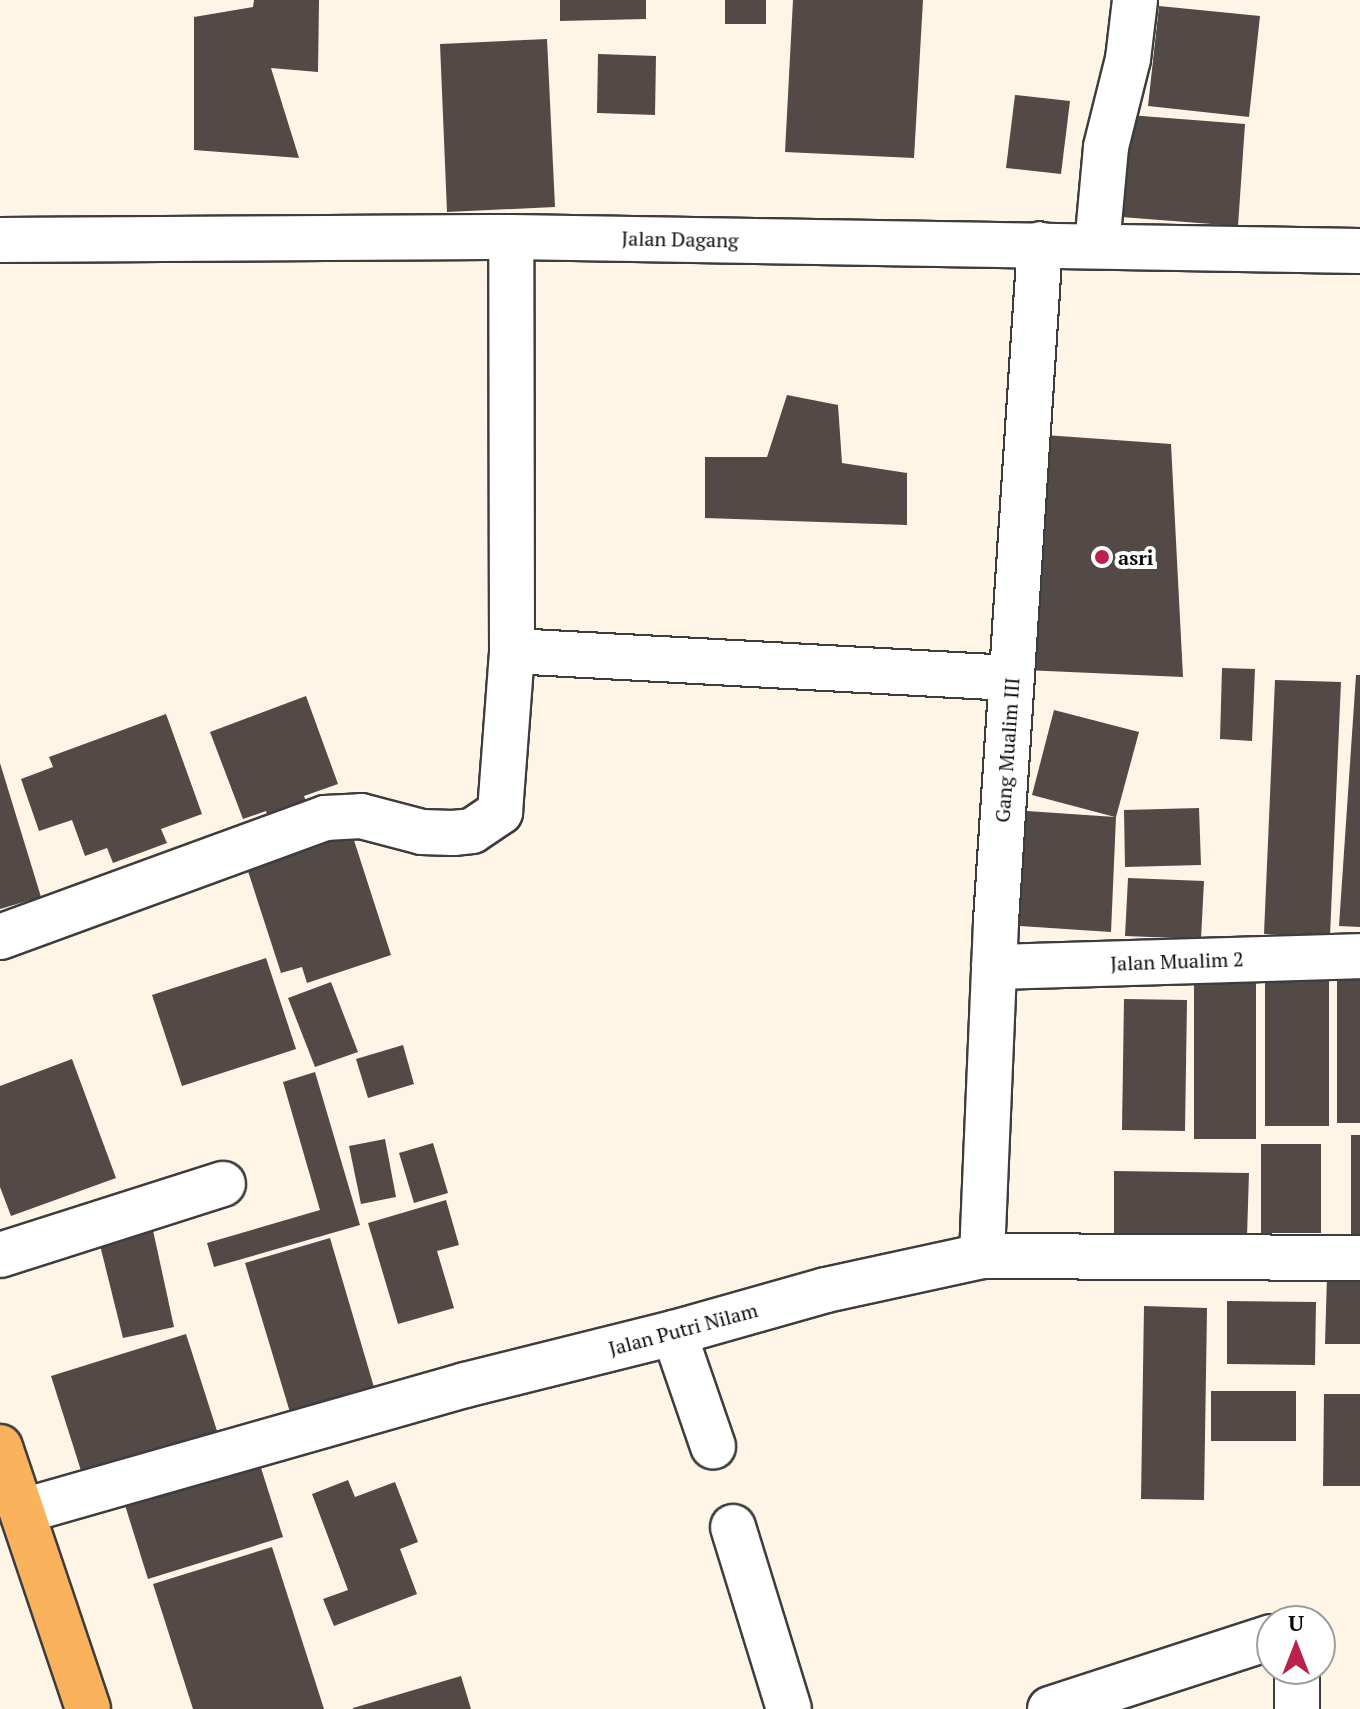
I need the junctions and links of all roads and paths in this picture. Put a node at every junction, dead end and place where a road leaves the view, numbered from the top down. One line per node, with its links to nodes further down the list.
1 (1135, 0): 5 (street)
2 (511, 237): 3 (street, Jalan Dagang); 4 (street, Jalan Dagang); 7 (street)
3 (0, 240)
4 (1040, 244): 5 (street, Jalan Dagang); 8 (street, Gang Mualim III)
5 (1097, 246): 6 (street, Jalan Dagang)
6 (1360, 251)
7 (512, 651): 8 (street); 9 (street)
8 (1011, 678): 11 (street, Gang Mualim III)
9 (0, 937)
10 (1360, 956): 11 (street, Jalan Mualim 2)
11 (994, 967): 14 (street, Gang Mualim III)
12 (223, 1184): 13 (street)
13 (0, 1255)
14 (982, 1256): 15 (street, Jalan Putri Nilam); 16 (street, Jalan Putri Nilam)
15 (1360, 1258)
16 (674, 1333): 17 (street); 19 (street, Jalan Putri Nilam)
17 (713, 1446)
18 (0, 1447): 19 (main road)
19 (23, 1511): 23 (main road)
20 (733, 1527): 24 (street)
21 (1256, 1642): 25 (street)
22 (1297, 1685): 26 (street)
23 (88, 1709)
24 (789, 1709)
25 (1050, 1709)
26 (1297, 1709)

